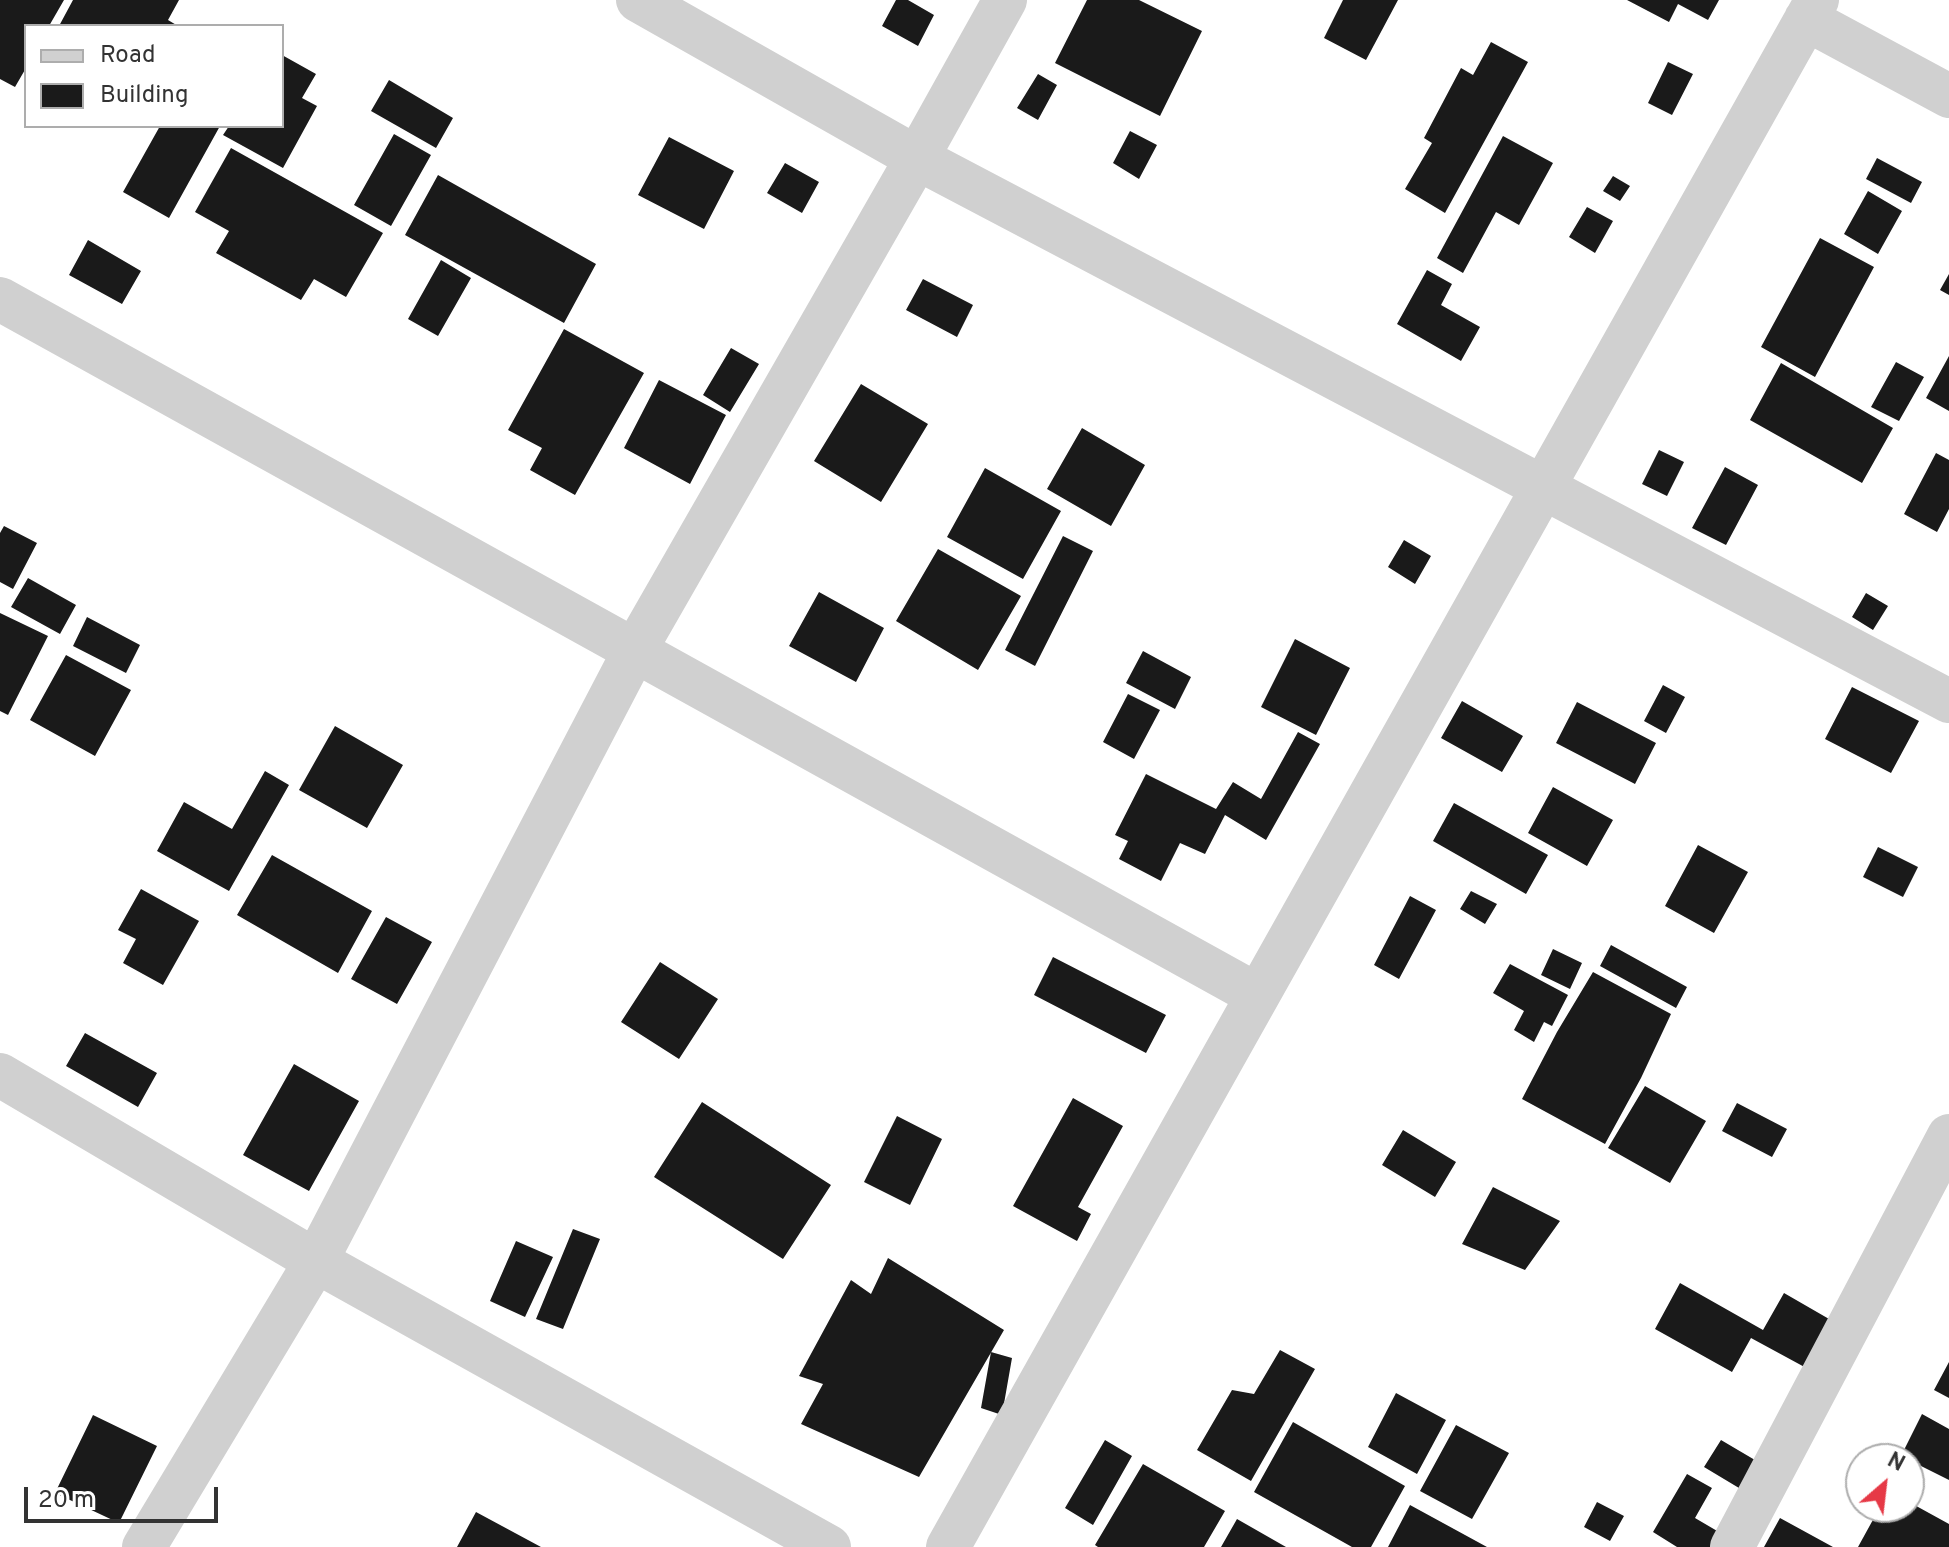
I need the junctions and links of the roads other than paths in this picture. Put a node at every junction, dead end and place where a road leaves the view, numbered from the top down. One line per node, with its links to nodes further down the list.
1 (638, 0): 5 (street)
2 (1005, 0): 5 (street)
3 (1811, 10): 4 (street); 7 (street)
4 (1949, 96)
5 (917, 158): 7 (street); 8 (street)
6 (0, 299): 8 (street)
7 (1543, 486): 9 (street); 10 (street)
8 (635, 650): 10 (street); 13 (street)
9 (1949, 701)
10 (1257, 995): 16 (street)
11 (0, 1075): 13 (street)
12 (1949, 1136): 17 (street)
13 (316, 1261): 14 (street); 15 (street)
14 (144, 1547)
15 (829, 1547)
16 (948, 1547)
17 (1732, 1547)

